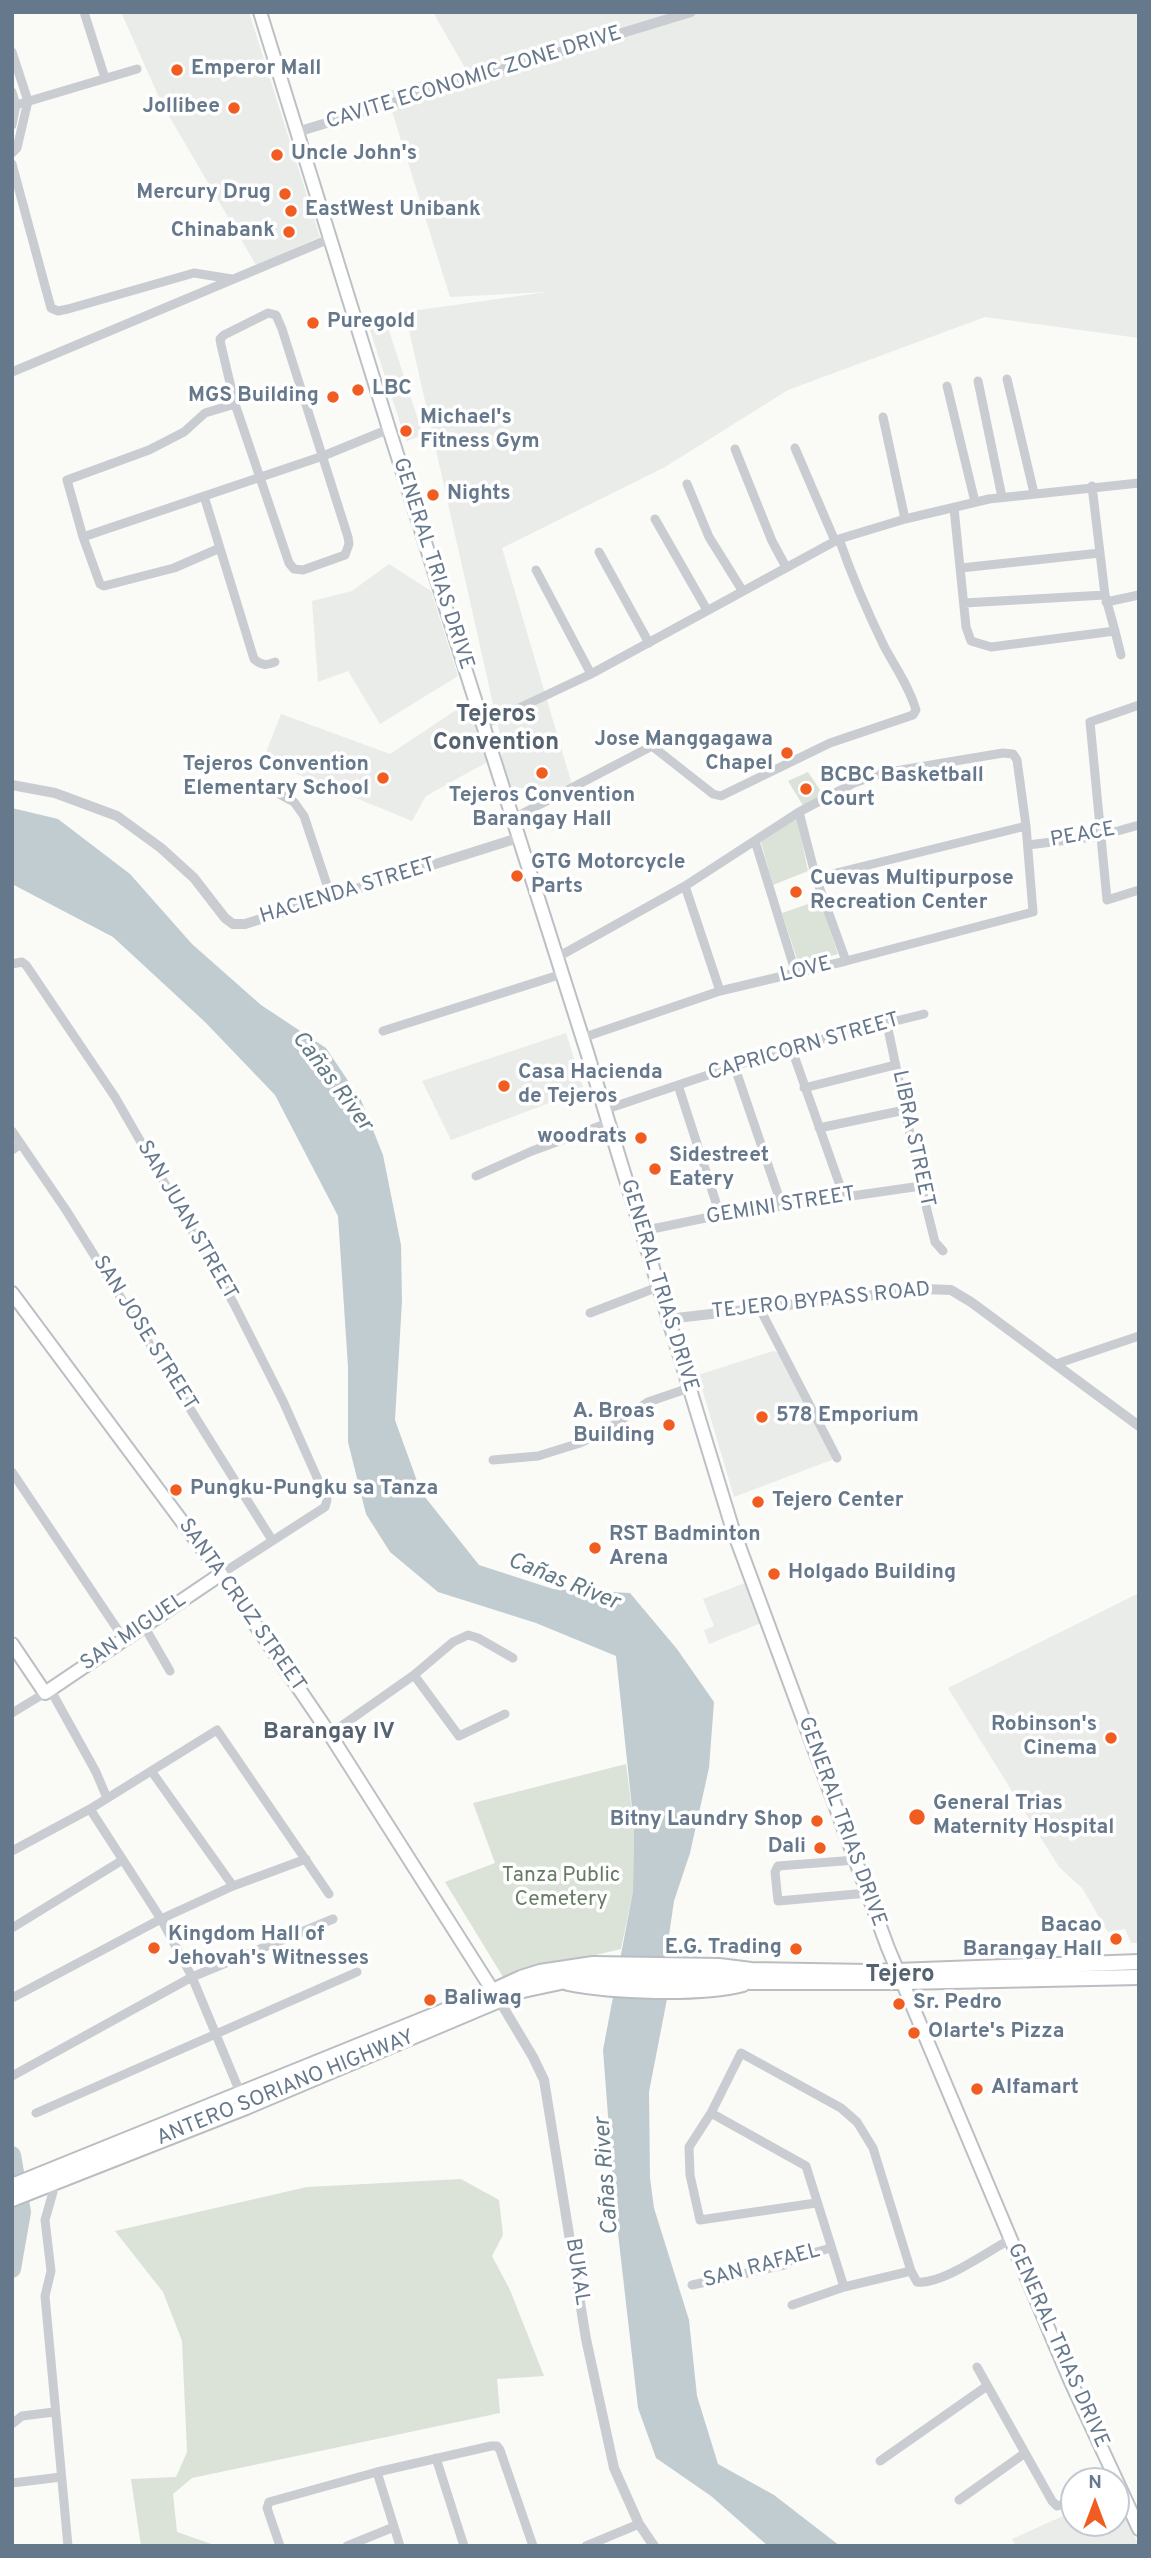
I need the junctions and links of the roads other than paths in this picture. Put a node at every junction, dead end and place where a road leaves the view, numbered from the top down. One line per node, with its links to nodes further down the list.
1 (84, 12): 6 (street)
2 (260, 12): 11 (main road, GENERAL TRIAS DRIVE)
3 (691, 12): 11 (street, CAVITE ECONOMIC ZONE DRIVE)
4 (12, 52): 8 (street)
5 (137, 69): 6 (street)
6 (105, 78): 8 (street)
7 (12, 92): 9 (street)
8 (28, 101): 9 (street); 12 (street)
9 (16, 105): 10 (street)
10 (12, 125)
11 (297, 132): 14 (main road, GENERAL TRIAS DRIVE)
12 (12, 153)
13 (12, 164): 15 (street)
14 (329, 239): 15 (street); 22 (main road, GENERAL TRIAS DRIVE)
15 (234, 279): 16 (street)
16 (12, 372)
17 (1007, 379): 30 (street)
18 (978, 381): 32 (street)
19 (947, 387): 33 (street)
20 (235, 404): 25 (street); 26 (street); 37 (street)
21 (883, 417): 36 (street)
22 (389, 429): 25 (street); 56 (main road, GENERAL TRIAS DRIVE)
23 (795, 448): 38 (street)
24 (735, 449): 42 (street)
25 (323, 456): 26 (street); 26 (street)
26 (260, 476): 31 (street)
27 (1139, 482): 29 (street)
28 (687, 484): 45 (street)
29 (1092, 486): 30 (street); 41 (street)
30 (1034, 493): 32 (street)
31 (204, 496): 37 (street); 39 (street)
32 (1002, 497): 33 (street)
33 (975, 502): 34 (street)
34 (954, 508): 36 (street); 43 (street)
35 (655, 519): 49 (street)
36 (905, 519): 38 (street)
37 (83, 537): 39 (street)
38 (837, 540): 42 (street); 60 (street)
39 (220, 548): 53 (street)
40 (599, 552): 51 (street)
41 (1100, 554): 43 (street); 47 (street)
42 (786, 567): 45 (street)
43 (961, 568): 48 (street)
44 (536, 570): 54 (street)
45 (742, 590): 49 (street)
46 (1139, 594): 47 (street)
47 (1105, 599): 48 (street); 50 (street)
48 (964, 603): 50 (street)
49 (707, 610): 51 (street)
50 (1115, 631): 52 (street)
51 (649, 643): 54 (street)
52 (1121, 655)
53 (275, 662)
54 (591, 674): 56 (street)
55 (1138, 709): 63 (street)
56 (483, 725): 60 (main road, GENERAL TRIAS DRIVE)
57 (12, 785): 70 (street, HACIENDA STREET)
58 (270, 789): 70 (street)
59 (799, 812): 62 (street); 65 (street); 67 (street)
60 (512, 819): 64 (main road, GENERAL TRIAS DRIVE)
61 (1139, 825): 63 (street, PEACE)
62 (1026, 826): 66 (street); 67 (street)
63 (1100, 836): 66 (street, PEACE); 69 (street)
64 (518, 838): 70 (street, HACIENDA STREET); 71 (main road, GENERAL TRIAS DRIVE)
65 (755, 841): 68 (street); 75 (street)
66 (1028, 845): 72 (street, LOVE)
67 (816, 878): 72 (street)
68 (685, 886): 71 (street); 76 (street)
69 (1139, 890)
70 (331, 897)
71 (556, 958): 74 (main road, GENERAL TRIAS DRIVE)
72 (846, 961): 75 (street, LOVE)
73 (12, 964): 111 (street, SAN JUAN STREET)
74 (562, 974): 79 (street); 80 (main road, GENERAL TRIAS DRIVE)
75 (796, 974): 76 (street, LOVE)
76 (720, 991): 80 (street, LOVE)
77 (925, 1014): 78 (street, CAPRICORN STREET)
78 (887, 1024): 81 (street, CAPRICORN STREET); 83 (street, LIBRA STREET)
79 (383, 1031)
80 (582, 1038): 87 (main road, GENERAL TRIAS DRIVE)
81 (791, 1047): 82 (street, CAPRICORN STREET); 85 (street)
82 (734, 1065): 84 (street, CAPRICORN STREET); 95 (street)
83 (895, 1065): 85 (street); 86 (street, LIBRA STREET)
84 (678, 1085): 87 (street, CAPRICORN STREET); 96 (street)
85 (804, 1088): 88 (street)
86 (905, 1111): 88 (street); 93 (street, LIBRA STREET)
87 (606, 1116): 92 (street, CAPRICORN STREET); 97 (main road, GENERAL TRIAS DRIVE)
88 (819, 1128): 94 (street)
89 (12, 1131): 90 (street, SAN JOSE STREET)
90 (21, 1144): 91 (street); 112 (street, SAN JOSE STREET)
91 (12, 1150)
92 (476, 1177)
93 (920, 1186): 94 (street, GEMINI STREET); 98 (street, LIBRA STREET)
94 (844, 1197): 95 (street, GEMINI STREET)
95 (782, 1206): 96 (street, GEMINI STREET)
96 (720, 1215): 97 (street, GEMINI STREET)
97 (642, 1231): 99 (main road, GENERAL TRIAS DRIVE)
98 (943, 1251)
99 (659, 1287): 102 (street); 103 (main road, GENERAL TRIAS DRIVE)
100 (12, 1293): 113 (main road, SANTA CRUZ STREET)
101 (759, 1307): 103 (street, TEJERO BYPASS ROAD); 105 (street, TEJERO BYPASS ROAD); 108 (street)
102 (590, 1314)
103 (668, 1319): 106 (main road, GENERAL TRIAS DRIVE)
104 (1139, 1336): 105 (street)
105 (1056, 1364): 107 (street, TEJERO BYPASS ROAD)
106 (689, 1388): 109 (street); 129 (main road, GENERAL TRIAS DRIVE)
107 (1139, 1426)
108 (837, 1458)
109 (494, 1460)
110 (12, 1472): 115 (street)
111 (327, 1504): 112 (street, SAN MIGUEL)
112 (272, 1539): 113 (street, SAN MIGUEL)
113 (221, 1574): 114 (main road, SAN MIGUEL); 123 (main road, SANTA CRUZ STREET)
114 (144, 1626): 115 (main road, SAN MIGUEL); 118 (street)
115 (124, 1639): 120 (main road, SAN MIGUEL)
116 (12, 1644): 120 (main road)
117 (513, 1658): 119 (street)
118 (170, 1671)
119 (414, 1675): 122 (street); 123 (street)
120 (47, 1691): 121 (street); 125 (street)
121 (12, 1713)
122 (505, 1714)
123 (330, 1734): 144 (main road, SANTA CRUZ STREET)
124 (152, 1772): 125 (street); 128 (street); 131 (street)
125 (107, 1798): 126 (street)
126 (90, 1808): 127 (street); 130 (street)
127 (12, 1851)
128 (306, 1859): 131 (street); 133 (street)
129 (856, 1860): 132 (main road, GENERAL TRIAS DRIVE); 132 (street)
130 (121, 1861): 134 (street); 136 (street)
131 (233, 1886): 134 (street)
132 (867, 1893): 142 (main road, GENERAL TRIAS DRIVE)
133 (329, 1894)
134 (160, 1919): 141 (street); 145 (street)
135 (333, 1919): 141 (street)
136 (12, 1928)
137 (1139, 1962): 142 (main road, ANTERO SORIANO HIGHWAY)
138 (357, 1972): 146 (street)
139 (592, 1976): 140 (main road, ANTERO SORIANO HIGHWAY); 140 (main road, ANTERO SORIANO HIGHWAY); 144 (main road, ANTERO SORIANO HIGHWAY)
140 (751, 1976): 142 (main road, ANTERO SORIANO HIGHWAY)
141 (192, 1977): 146 (street); 147 (street)
142 (900, 1977): 143 (main road, ANTERO SORIANO HIGHWAY); 156 (main road, GENERAL TRIAS DRIVE)
143 (1139, 1977)
144 (496, 1995): 148 (main road, ANTERO SORIANO HIGHWAY); 176 (street, BUKAL)
145 (12, 1998)
146 (216, 2033): 148 (street); 149 (street)
147 (12, 2076)
148 (244, 2100): 151 (main road, ANTERO SORIANO HIGHWAY)
149 (36, 2113)
150 (710, 2113): 155 (street); 155 (street); 158 (street)
151 (50, 2178): 152 (main road, ANTERO SORIANO HIGHWAY); 164 (street)
152 (34, 2184): 153 (main road, ANTERO SORIANO HIGHWAY); 154 (main road, ANTERO SORIANO HIGHWAY)
153 (12, 2186)
154 (12, 2199)
155 (817, 2203): 157 (street)
156 (1011, 2239): 158 (street); 169 (main road, GENERAL TRIAS DRIVE)
157 (831, 2248): 159 (street, SAN RAFAEL); 160 (street)
158 (912, 2271): 160 (street)
159 (692, 2285)
160 (844, 2287): 161 (street)
161 (792, 2305)
162 (977, 2367): 163 (street)
163 (987, 2386): 166 (street); 168 (street)
164 (54, 2412): 165 (street); 171 (street)
165 (12, 2424)
166 (1025, 2453): 173 (street); 174 (street)
167 (436, 2458): 170 (street); 183 (street); 184 (street)
168 (880, 2461)
169 (1109, 2467)
170 (377, 2472): 177 (street); 180 (street)
171 (61, 2477): 172 (street); 179 (street)
172 (12, 2483)
173 (959, 2500)
174 (1060, 2505)
175 (1130, 2511): 178 (main road, GENERAL TRIAS DRIVE)
176 (639, 2524): 185 (street); 186 (street, BUKAL)
177 (394, 2527): 181 (street); 182 (street)
178 (1139, 2529)
179 (68, 2546)
180 (280, 2546)
181 (347, 2546)
182 (400, 2546)
183 (464, 2546)
184 (533, 2546)
185 (586, 2546)
186 (654, 2546)

